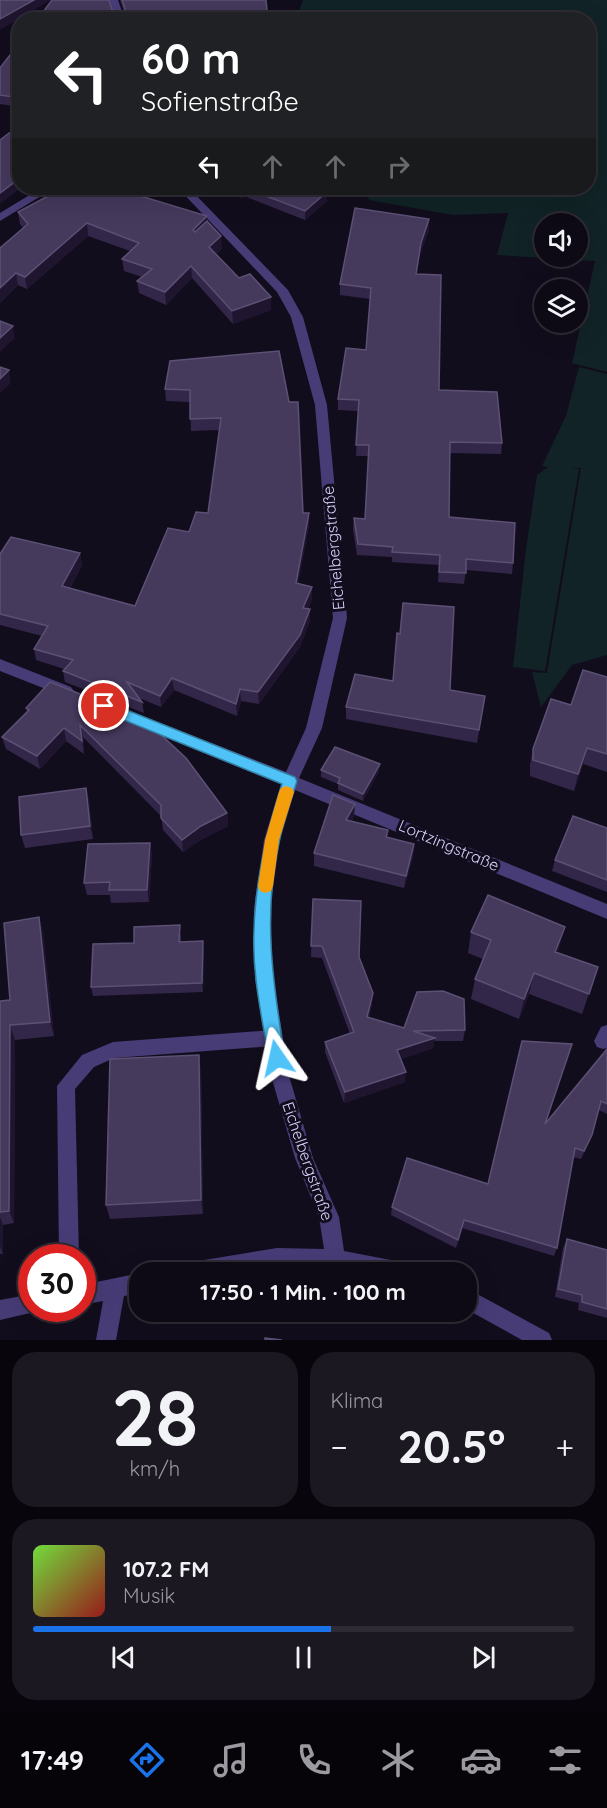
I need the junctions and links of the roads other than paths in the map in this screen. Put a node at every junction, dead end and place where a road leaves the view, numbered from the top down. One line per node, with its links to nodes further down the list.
1 (37, 195): 3 (street)
2 (190, 195): 7 (street, Eichelbergstraße)
3 (0, 218)
4 (0, 664): 5 (street)
5 (75, 695)
6 (118, 712): 7 (street, Lortzingstraße)
7 (290, 781): 8 (street, Lortzingstraße); 9 (street, Eichelbergstraße)
8 (607, 912)
9 (273, 1038): 10 (street); 11 (street, Eichelbergstraße)
10 (69, 1244)
11 (334, 1259): 12 (street); 13 (street)
12 (253, 1262)
13 (349, 1262)
14 (129, 1285): 15 (street)
15 (115, 1288): 16 (street); 20 (street)
16 (96, 1292)
17 (477, 1304): 21 (street)
18 (18, 1307): 19 (street)
19 (0, 1310)
20 (106, 1340)
21 (542, 1340)

